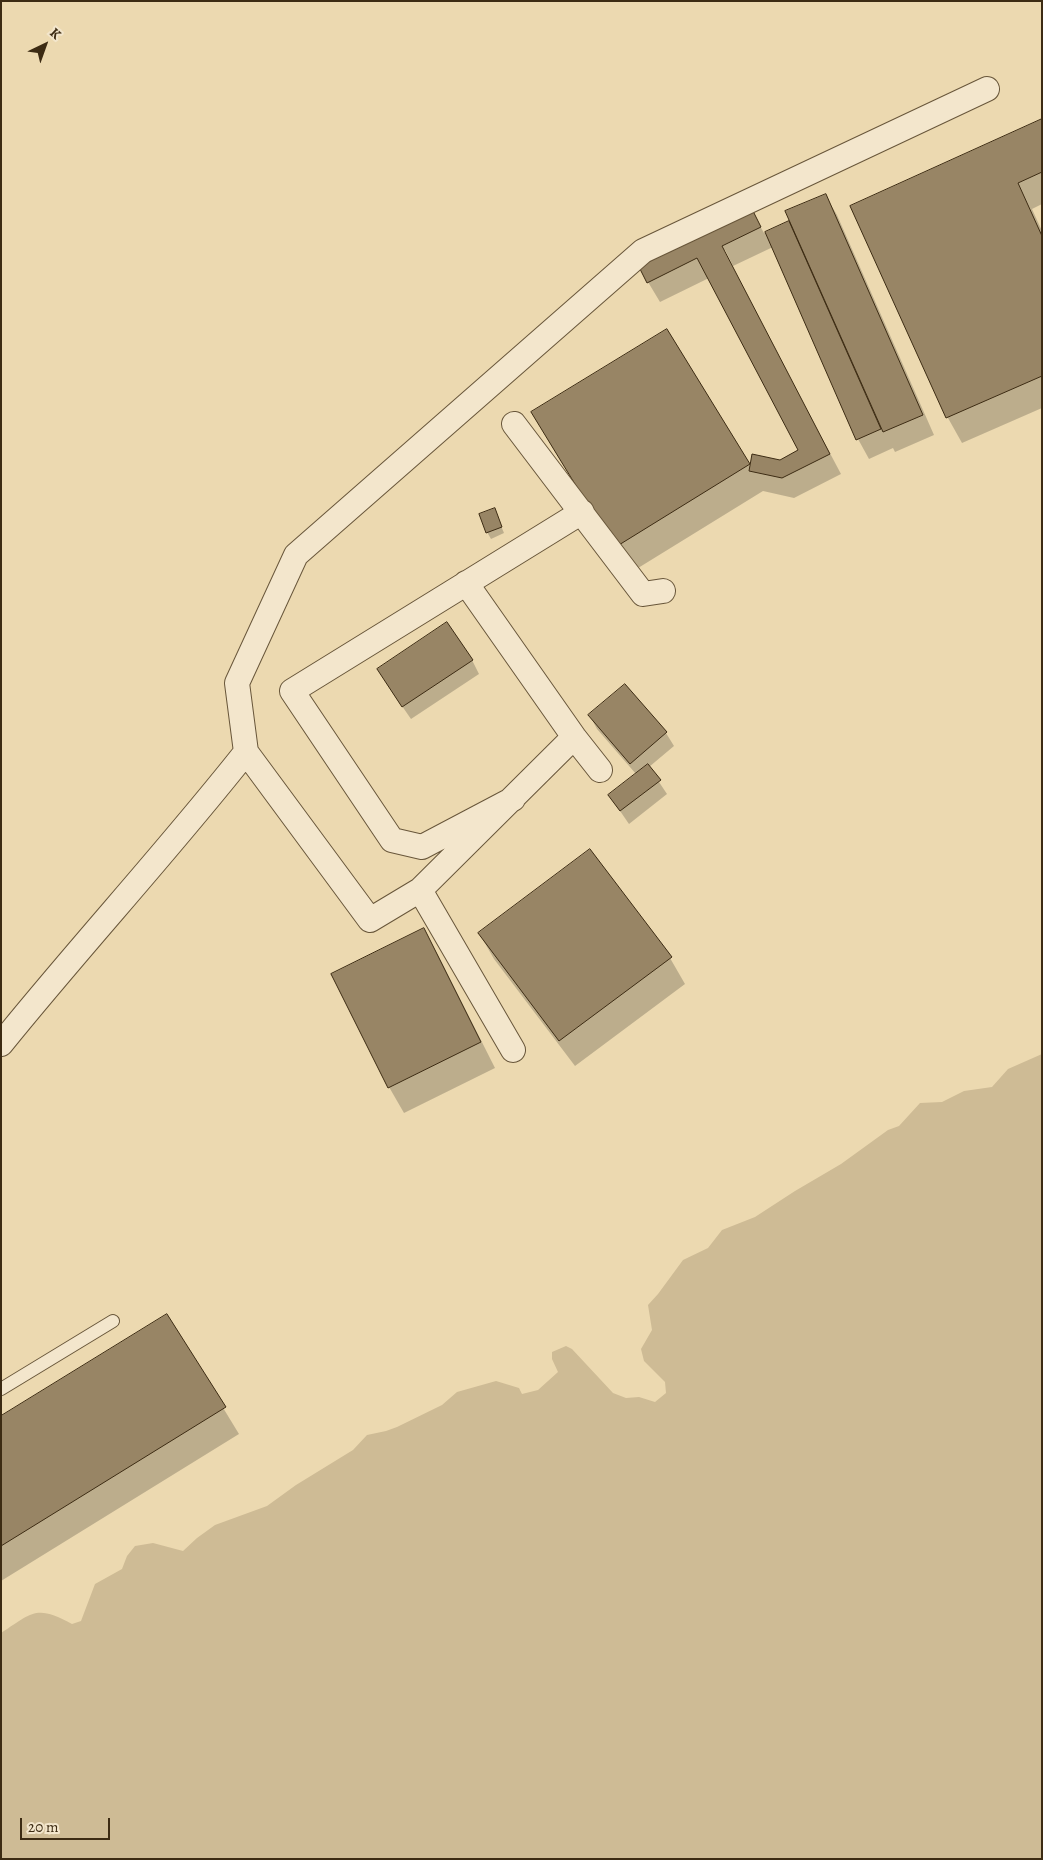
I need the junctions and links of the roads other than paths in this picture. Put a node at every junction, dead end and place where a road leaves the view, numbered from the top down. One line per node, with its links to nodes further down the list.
1 (987, 89): 7 (street)
2 (514, 424): 3 (street)
3 (582, 512): 4 (street); 5 (street)
4 (466, 583): 6 (street); 9 (street)
5 (663, 591)
6 (574, 738): 8 (street); 9 (street)
7 (246, 752): 10 (street); 11 (street)
8 (600, 770)
9 (512, 798): 10 (street)
10 (420, 890): 12 (street)
11 (1, 1044)
12 (513, 1050)
13 (113, 1321): 14 (lane)
14 (1, 1390)

